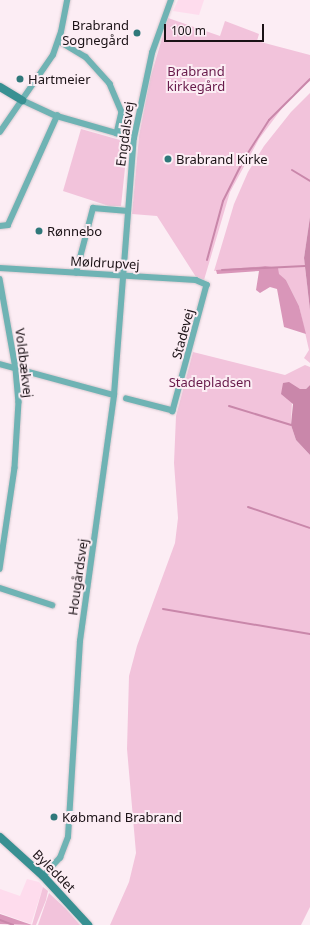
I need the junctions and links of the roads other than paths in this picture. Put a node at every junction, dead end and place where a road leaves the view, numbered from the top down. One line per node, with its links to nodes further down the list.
1 (67, 0): 3 (street)
2 (171, 0): 9 (street, Engdalsvej)
3 (59, 41): 5 (street); 8 (street)
4 (0, 88): 5 (street)
5 (22, 100): 6 (street); 7 (street)
6 (57, 116): 8 (street); 11 (street)
7 (0, 132)
8 (117, 133): 9 (street)
9 (134, 138): 10 (street, Engdalsvej)
10 (128, 211): 13 (street); 14 (street, Engdalsvej)
11 (0, 226)
12 (0, 268): 13 (street, Møldrupvej)
13 (76, 273): 14 (street, Møldrupvej)
14 (123, 275): 16 (street, Møldrupvej); 19 (street, Hougårdsvej)
15 (0, 279): 18 (street, Voldbækvej)
16 (207, 285): 20 (street, Stadevej)
17 (0, 364): 18 (street)
18 (16, 369): 19 (street); 21 (street, Voldbækvej)
19 (114, 395): 25 (street, Hougårdsvej)
20 (127, 399)
21 (0, 569)
22 (0, 588): 23 (street)
23 (52, 605)
24 (0, 837): 25 (street, Byleddet)
25 (43, 876): 26 (street, Byleddet)
26 (88, 925)

